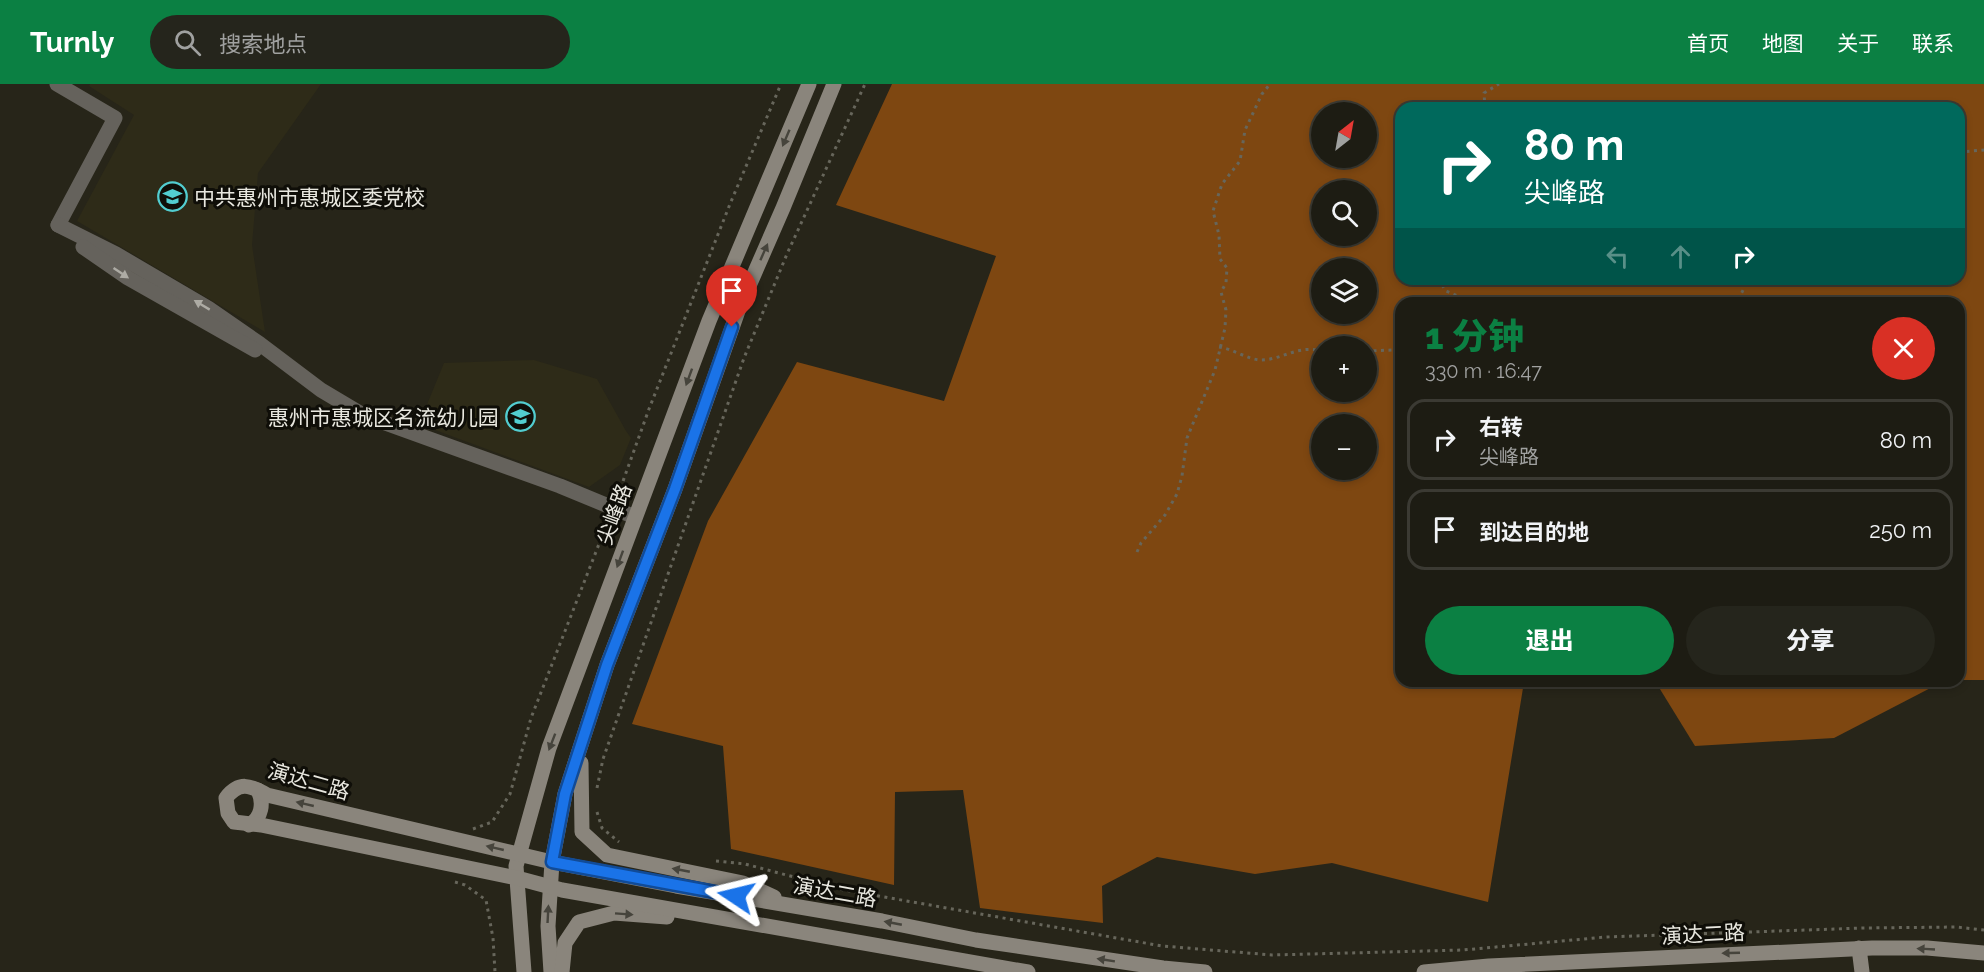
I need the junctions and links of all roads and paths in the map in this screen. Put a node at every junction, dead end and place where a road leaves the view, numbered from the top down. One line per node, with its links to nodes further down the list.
1 (57, 84): 19 (street)
2 (781, 84): 19 (path)
3 (809, 84): 16 (main road, 尖峰路, one-way to 16)
4 (834, 84): 18 (main road, one-way to 4)
5 (865, 84): 24 (path)
6 (1270, 84): 13 (path)
7 (1498, 84): 8 (path)
8 (1485, 102)
9 (1984, 150): 10 (path)
10 (1965, 152)
11 (1442, 285): 12 (path)
12 (1460, 297)
13 (1219, 347): 14 (path); 21 (path)
14 (1311, 348)
15 (1395, 350): 17 (path)
16 (698, 351): 18 (main road); 20 (main road, 尖峰路, one-way to 20)
17 (1377, 351)
18 (721, 359): 22 (main road)
19 (613, 508): 20 (street); 27 (path)
20 (635, 517): 29 (main road, 尖峰路, one-way to 29)
21 (1137, 552)
22 (582, 742): 31 (main road); 35 (main road, one-way to 22)
23 (258, 790): 26 (main road); 26 (main road, 演达二路); 29 (main road, 演达二路, one-way to 23)
24 (597, 792)
25 (597, 811): 28 (path)
26 (249, 825): 32 (main road, 演达二路)
27 (471, 829)
28 (620, 843)
29 (519, 854): 31 (main road, 演达二路); 32 (main road, 尖峰路)
30 (711, 860): 38 (path)
31 (552, 862): 34 (main road); 35 (main road, 演达二路)
32 (517, 878): 34 (main road, 演达二路); 44 (main road, 尖峰路)
33 (447, 879): 43 (path)
34 (550, 887): 36 (main road, 演达二路); 45 (main road, one-way to 34)
35 (796, 906): 37 (main road, 演达二路, one-way to 35)
36 (740, 922): 40 (main road, 演达二路); 46 (main road, one-way to 36)
37 (920, 929): 40 (main road); 48 (main road, 演达二路, one-way to 37)
38 (1984, 930)
39 (1859, 948): 41 (main road, 演达二路, one-way to 39); 42 (main road, 演达二路, one-way to 42); 50 (main road)
40 (916, 951): 47 (main road, 演达二路)
41 (1984, 953)
42 (1656, 965): 49 (main road, 演达二路)
43 (495, 972)
44 (524, 972)
45 (552, 972)
46 (562, 972)
47 (1028, 972)
48 (1205, 972)
49 (1424, 972)
50 (1862, 972)

